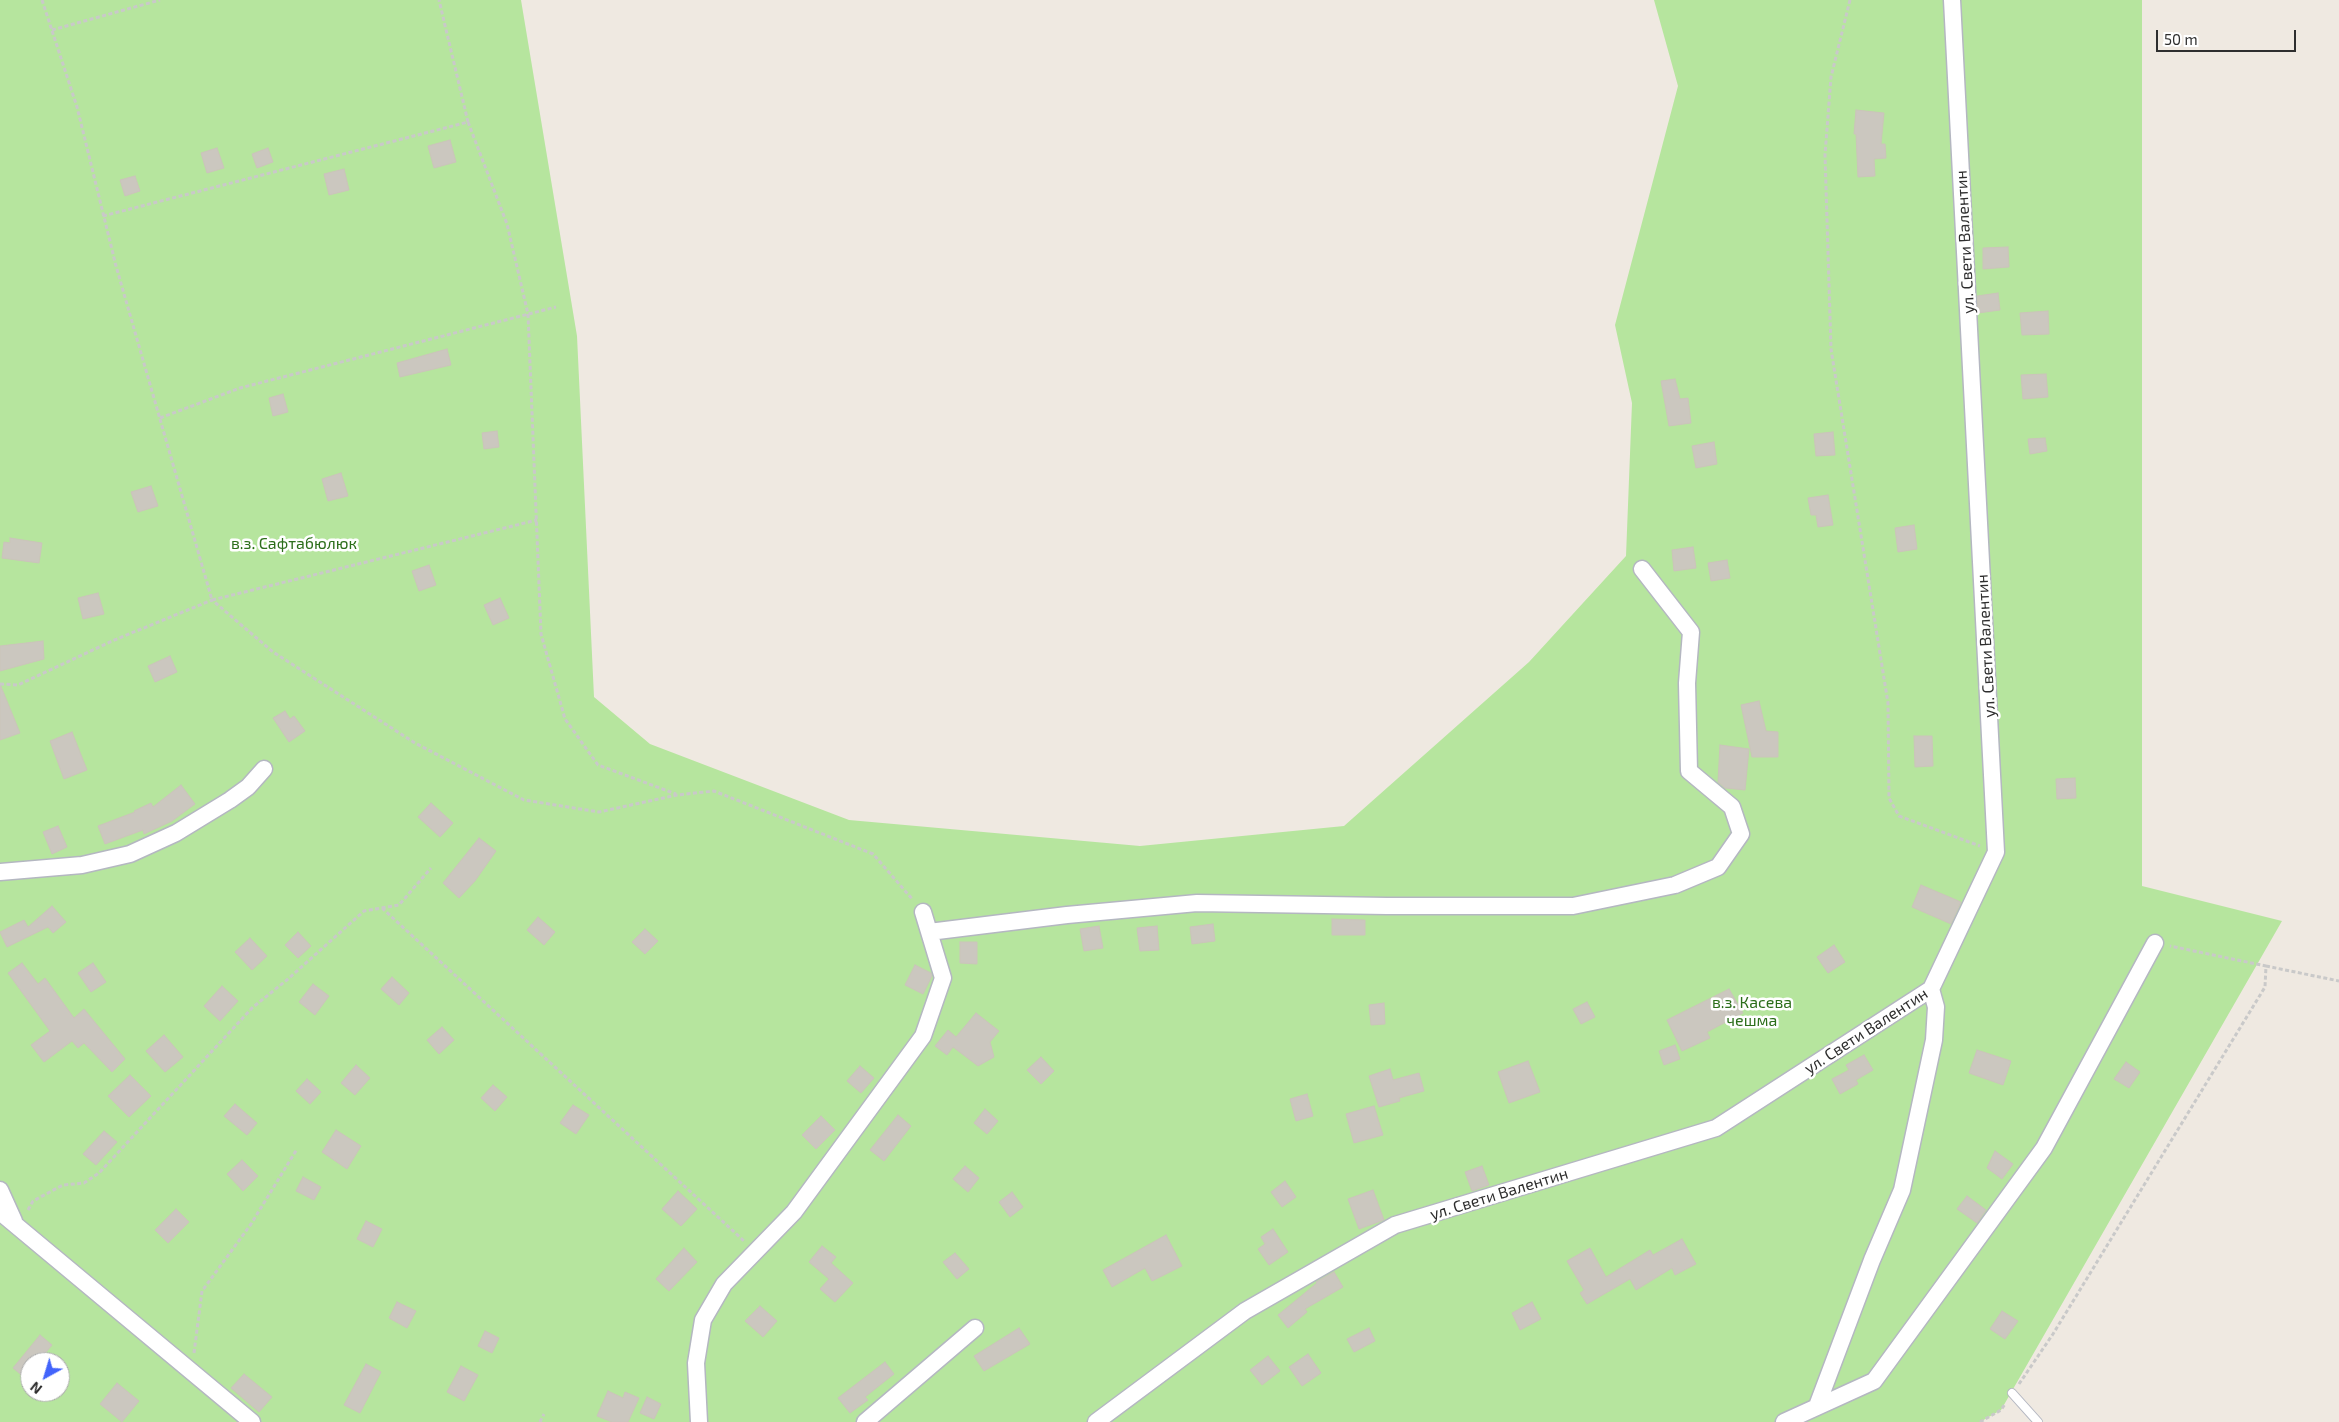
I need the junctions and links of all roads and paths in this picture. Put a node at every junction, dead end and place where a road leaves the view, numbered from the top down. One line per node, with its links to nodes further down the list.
1 (42, 0): 6 (path)
2 (160, 0): 6 (path)
3 (438, 0): 7 (path)
4 (1850, 0): 18 (path)
5 (1952, 0): 18 (street, ул. Свети Валентин)
6 (52, 30): 8 (path)
7 (468, 122): 8 (path); 10 (path)
8 (103, 216): 11 (path)
9 (556, 307): 10 (path)
10 (528, 314): 11 (path); 12 (path)
11 (160, 418): 14 (path)
12 (537, 520): 14 (path); 17 (path)
13 (1642, 569): 23 (street)
14 (212, 600): 15 (path); 17 (path)
15 (0, 684)
16 (264, 768): 20 (street)
17 (677, 795): 22 (path)
18 (1996, 852): 27 (street, ул. Свети Валентин)
19 (431, 868): 21 (path)
20 (0, 872)
21 (382, 908): 32 (path); 33 (path)
22 (923, 912): 23 (street)
23 (929, 932): 33 (street)
24 (2155, 943): 25 (path); 37 (street)
25 (2266, 966): 26 (path); 36 (path)
26 (2339, 981)
27 (1932, 989): 37 (street); 43 (street, ул. Свети Валентин)
28 (298, 1149): 35 (path)
29 (0, 1190): 32 (street)
30 (0, 1212): 32 (street)
31 (0, 1224): 32 (street)
32 (17, 1228): 35 (street)
33 (756, 1251): 41 (street)
34 (975, 1328): 42 (street)
35 (192, 1373): 39 (street)
36 (2012, 1393): 45 (path); 46 (lane)
37 (1817, 1406): 44 (street)
38 (544, 1414): 40 (path)
39 (252, 1422)
40 (540, 1422)
41 (699, 1422)
42 (864, 1422)
43 (1096, 1422)
44 (1784, 1422)
45 (1980, 1422)
46 (2038, 1422)

